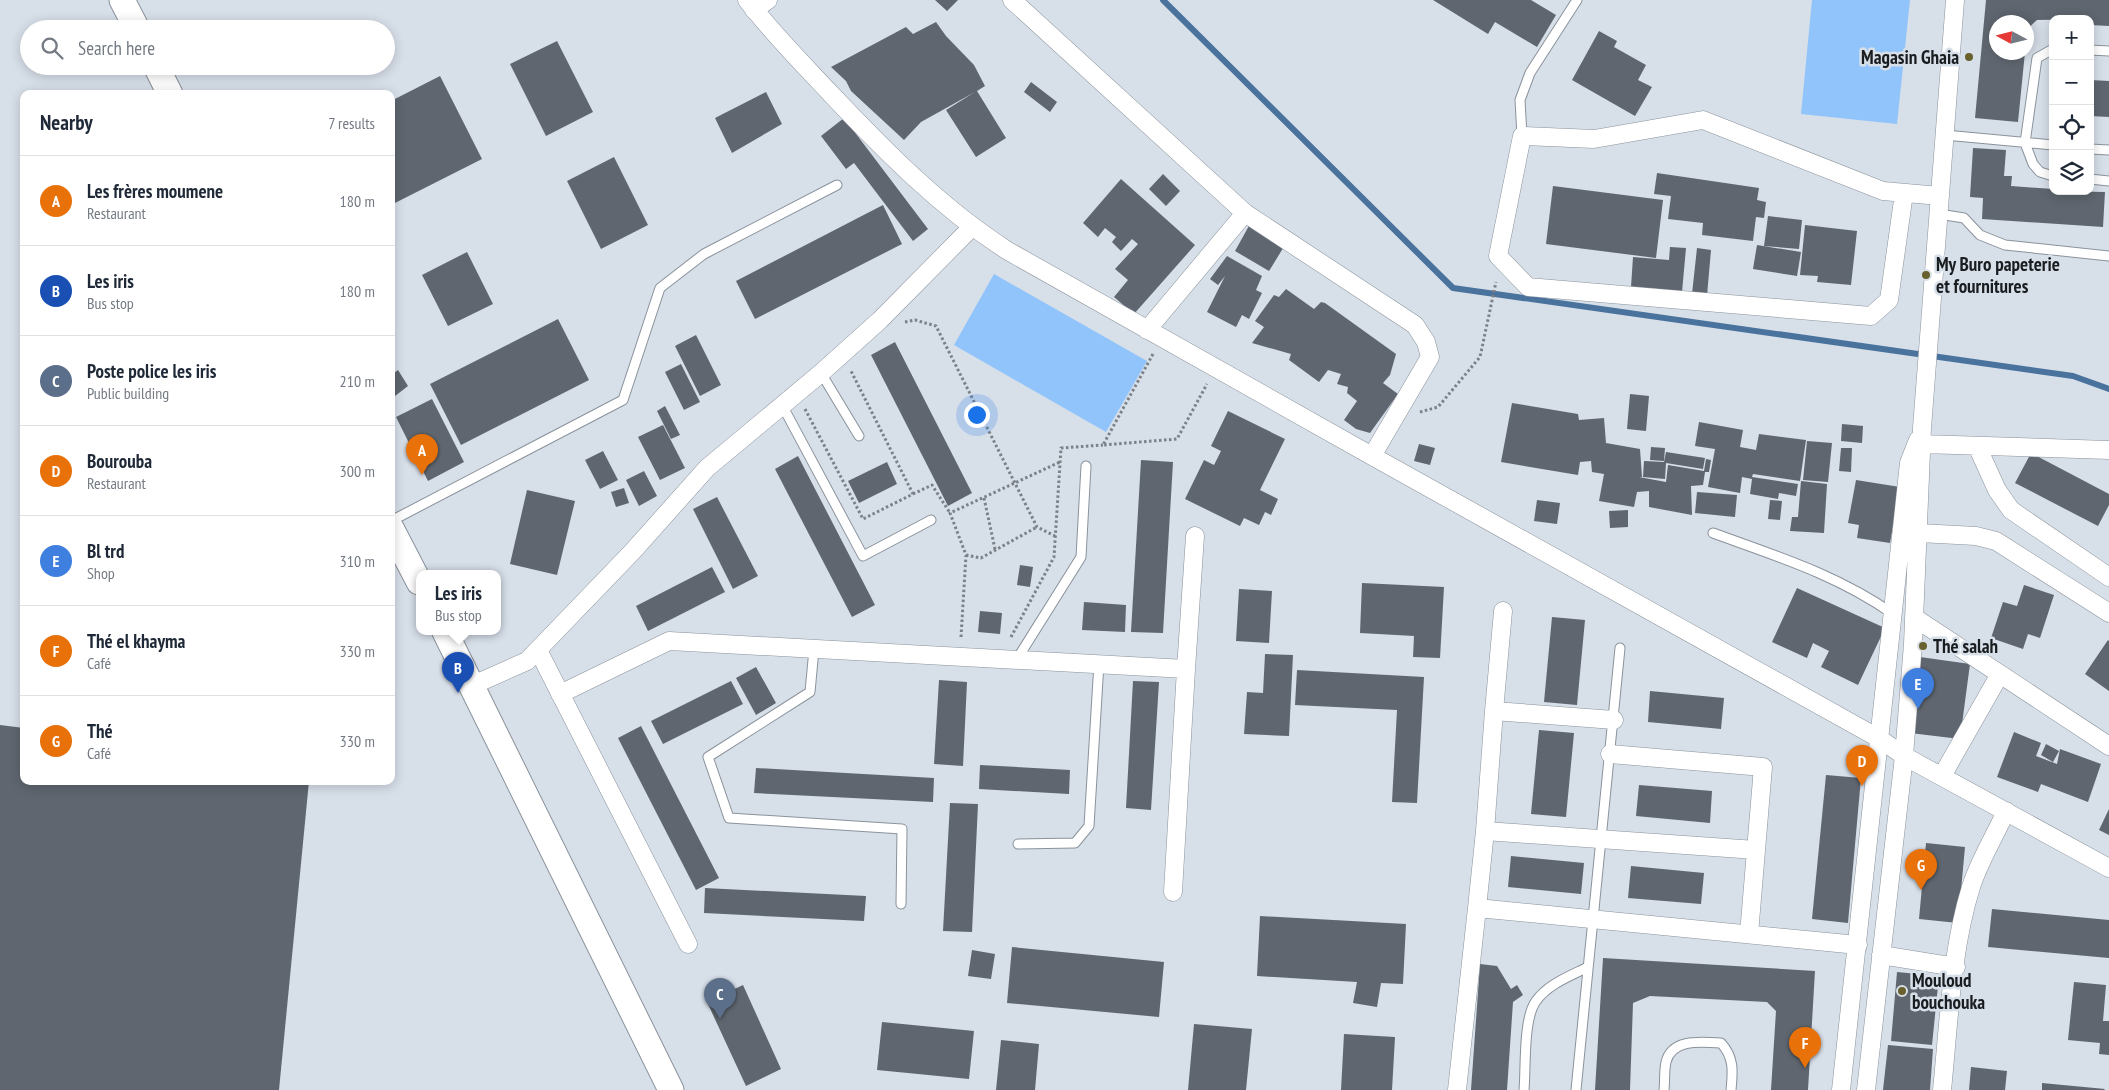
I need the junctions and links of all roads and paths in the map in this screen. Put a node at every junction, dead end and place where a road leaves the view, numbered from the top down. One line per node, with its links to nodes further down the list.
1 (122, 0): 6 (street)
2 (1012, 0): 24 (street)
3 (1577, 0): 13 (lane)
4 (1955, 0): 12 (street)
5 (756, 3): 26 (street)
6 (132, 20)
7 (2094, 50): 9 (lane)
8 (2049, 51): 14 (lane)
9 (2109, 51)
10 (160, 75): 11 (street)
11 (168, 90)
12 (1945, 135): 14 (lane); 23 (street)
13 (1522, 136): 22 (street); 22 (street)
14 (2025, 143): 15 (lane); 18 (lane)
15 (2049, 145)
16 (2094, 148): 17 (lane)
17 (2109, 150)
18 (2049, 175)
19 (2094, 179): 20 (lane)
20 (2109, 181)
21 (837, 185): 49 (lane)
22 (1904, 193): 23 (street)
23 (1940, 196): 25 (street)
24 (1245, 213): 30 (street); 36 (street)
25 (1939, 214): 27 (lane); 38 (street)
26 (971, 228): 30 (street); 33 (street)
27 (2109, 256)
28 (1496, 279): 36 (path)
29 (898, 324): 45 (path)
30 (1154, 334): 32 (street); 39 (path)
31 (848, 366): 46 (path)
32 (1215, 368): 39 (path); 42 (street)
33 (821, 373): 34 (street); 37 (lane)
34 (796, 393): 35 (street); 46 (path)
35 (782, 404): 50 (lane); 68 (street)
36 (1393, 420): 42 (street)
37 (859, 436)
38 (1922, 436): 40 (street); 53 (street); 63 (street)
39 (1103, 445): 43 (path)
40 (1977, 446): 41 (street); 60 (street)
41 (2109, 450)
42 (1372, 456): 79 (street)
43 (1060, 462): 45 (path); 55 (path)
44 (1086, 466): 71 (lane)
45 (1015, 483): 47 (path); 51 (path)
46 (913, 494): 48 (path)
47 (984, 498): 48 (path); 57 (path)
48 (950, 513): 58 (path)
49 (395, 519)
50 (932, 520)
51 (1037, 527): 55 (path); 57 (path)
52 (1714, 533): 63 (lane)
53 (1919, 533): 62 (street); 64 (street)
54 (395, 536): 59 (street)
55 (1055, 536): 70 (path)
56 (1195, 536): 73 (street)
57 (995, 549): 58 (path)
58 (966, 555): 69 (path)
59 (416, 576)
60 (2109, 577)
61 (1503, 611): 77 (street)
62 (2109, 612)
63 (1893, 614): 79 (street)
64 (1916, 618): 74 (street); 82 (street)
65 (447, 635): 75 (street)
66 (1620, 648): 78 (lane)
67 (814, 649): 69 (street); 76 (street); 91 (lane)
68 (538, 650): 75 (street); 76 (street)
69 (960, 656): 70 (street)
70 (997, 658): 71 (street)
71 (1017, 659): 72 (street)
72 (1099, 663): 73 (street); 87 (lane)
73 (1186, 669): 90 (street)
74 (2000, 674): 80 (street); 83 (street)
75 (473, 685): 100 (street)
76 (560, 694): 95 (street)
77 (1494, 711): 78 (street); 85 (street)
78 (1614, 720): 81 (lane)
79 (1880, 739): 82 (street); 96 (street)
80 (2109, 746)
81 (1610, 754): 86 (lane); 88 (street)
82 (1904, 756): 83 (street); 97 (street)
83 (1942, 776): 84 (street)
84 (2006, 811): 89 (street); 99 (street)
85 (1486, 831): 86 (street); 92 (street)
86 (1601, 840): 88 (street); 93 (lane)
87 (1018, 844)
88 (1756, 850): 94 (street)
89 (2109, 868)
90 (1173, 892)
91 (901, 904)
92 (1477, 908): 93 (street); 101 (street)
93 (1592, 919): 94 (street); 98 (lane)
94 (1748, 934): 96 (street)
95 (688, 944)
96 (1858, 945): 106 (street)
97 (1881, 955): 99 (street); 107 (street)
98 (1588, 967): 102 (lane); 103 (lane)
99 (1956, 967): 108 (street)
100 (672, 1090)
101 (1457, 1090)
102 (1524, 1090)
103 (1576, 1090)
104 (1664, 1090): 105 (lane)
105 (1730, 1090)
106 (1842, 1090)
107 (1866, 1090)
108 (1942, 1090)

